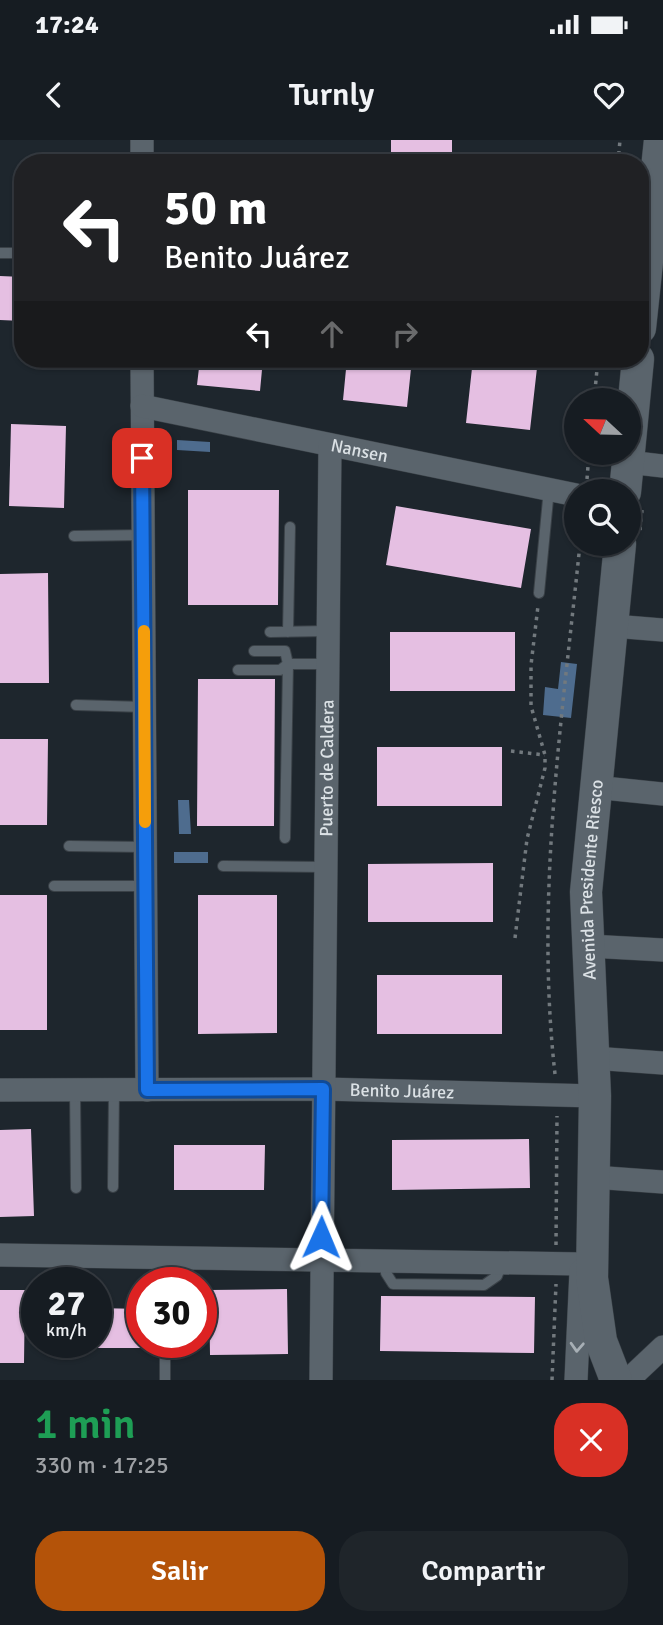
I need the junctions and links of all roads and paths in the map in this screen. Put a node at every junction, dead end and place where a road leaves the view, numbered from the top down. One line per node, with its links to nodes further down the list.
1 (660, 140): 2 (main road)
2 (649, 210)
3 (142, 368): 7 (street)
4 (597, 368): 6 (path)
5 (637, 368): 10 (main road)
6 (595, 388)
7 (142, 406): 8 (street, Nansen); 15 (street)
8 (330, 445): 11 (street, Nansen); 21 (street, Puerto de Caldera)
9 (663, 466): 10 (street)
10 (626, 477)
11 (549, 489): 12 (street, Nansen); 18 (lane)
12 (564, 492)
13 (290, 527): 23 (lane)
14 (74, 536): 15 (lane)
15 (143, 536): 29 (street)
16 (579, 556): 51 (path)
17 (619, 556): 19 (main road, Avenida Presidente Riesco)
18 (539, 593): 31 (path)
19 (612, 626): 20 (street); 32 (main road, Avenida Presidente Riesco)
20 (663, 630)
21 (327, 631): 23 (lane); 26 (street, Puerto de Caldera)
22 (270, 632): 23 (lane)
23 (288, 632)
24 (254, 651): 25 (lane)
25 (288, 664): 26 (lane); 27 (lane); 34 (lane)
26 (327, 664): 38 (street, Puerto de Caldera)
27 (238, 670)
28 (76, 705): 29 (lane)
29 (144, 707): 36 (street)
30 (511, 751): 31 (path)
31 (545, 755): 41 (path)
32 (594, 787): 33 (street); 42 (main road, Avenida Presidente Riesco)
33 (663, 794)
34 (285, 838)
35 (69, 845): 36 (lane)
36 (145, 847): 40 (street)
37 (223, 866): 38 (lane)
38 (325, 867): 46 (street, Puerto de Caldera)
39 (54, 886): 40 (lane)
40 (145, 886): 50 (street)
41 (515, 937)
42 (589, 946): 43 (street); 44 (main road, Avenida Presidente Riesco)
43 (663, 950)
44 (593, 1058): 45 (street); 52 (main road, Avenida Presidente Riesco)
45 (663, 1063)
46 (323, 1089): 50 (street, Benito Juárez); 51 (street, Benito Juárez); 59 (street, Puerto de Caldera)
47 (0, 1090): 48 (street, Benito Juárez)
48 (75, 1090): 49 (street, Benito Juárez); 56 (lane)
49 (114, 1090): 50 (street, Benito Juárez); 55 (lane)
50 (147, 1090)
51 (557, 1095): 52 (street, Benito Juárez); 60 (path)
52 (595, 1096): 53 (main road, Avenida Presidente Riesco)
53 (593, 1177): 54 (street); 57 (main road, Avenida Presidente Riesco)
54 (663, 1182)
55 (113, 1187)
56 (76, 1188)
57 (591, 1217): 61 (street, Avenida Presidente Riesco); 64 (main road, Avenida Presidente Riesco)
58 (0, 1255): 59 (street)
59 (321, 1260): 60 (street); 66 (street, Puerto de Caldera)
60 (556, 1263): 61 (street); 67 (path)
61 (581, 1264): 68 (street, Avenida Presidente Riesco, one-way to 68)
62 (663, 1347): 64 (street)
63 (165, 1358): 65 (lane)
64 (617, 1379)
65 (165, 1380)
66 (321, 1380)
67 (552, 1380)
68 (576, 1380)

